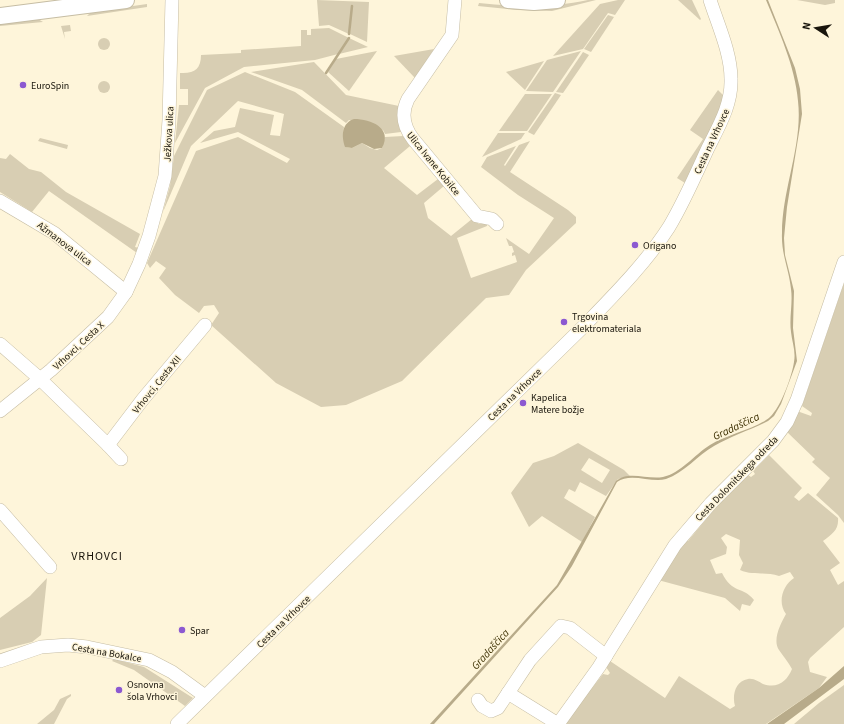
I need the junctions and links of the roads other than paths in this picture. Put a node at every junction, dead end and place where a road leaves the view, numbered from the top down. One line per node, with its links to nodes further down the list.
1 (126, 0): 7 (main road)
2 (172, 0): 11 (street, Ježkova ulica)
3 (455, 0): 9 (street, Ulica Ivane Kobilce)
4 (508, 0): 5 (main road)
5 (557, 0)
6 (710, 0): 24 (street, Cesta na Vrhovce)
7 (0, 16)
8 (0, 200): 12 (street, Ažmanova ulica)
9 (497, 224)
10 (844, 262): 21 (street, Cesta Dolomitskega odreda)
11 (139, 264): 12 (street, Vrhovci, Cesta X)
12 (126, 292): 15 (street, Vrhovci, Cesta X)
13 (205, 325): 17 (street, Vrhovci, Cesta XII)
14 (0, 344): 15 (street)
15 (39, 378): 16 (street, Vrhovci, Cesta X); 17 (street)
16 (0, 411)
17 (108, 445): 18 (street)
18 (121, 459)
19 (0, 510): 20 (street)
20 (50, 567)
21 (606, 656): 23 (street); 27 (street, Cesta Dolomitskega odreda)
22 (0, 661): 24 (street, Cesta na Bokalce)
23 (508, 693): 25 (street); 27 (street, Cesta Dolomitskega odreda)
24 (205, 696): 26 (street, Cesta na Vrhovce)
25 (478, 700)
26 (177, 724)
27 (558, 724)

